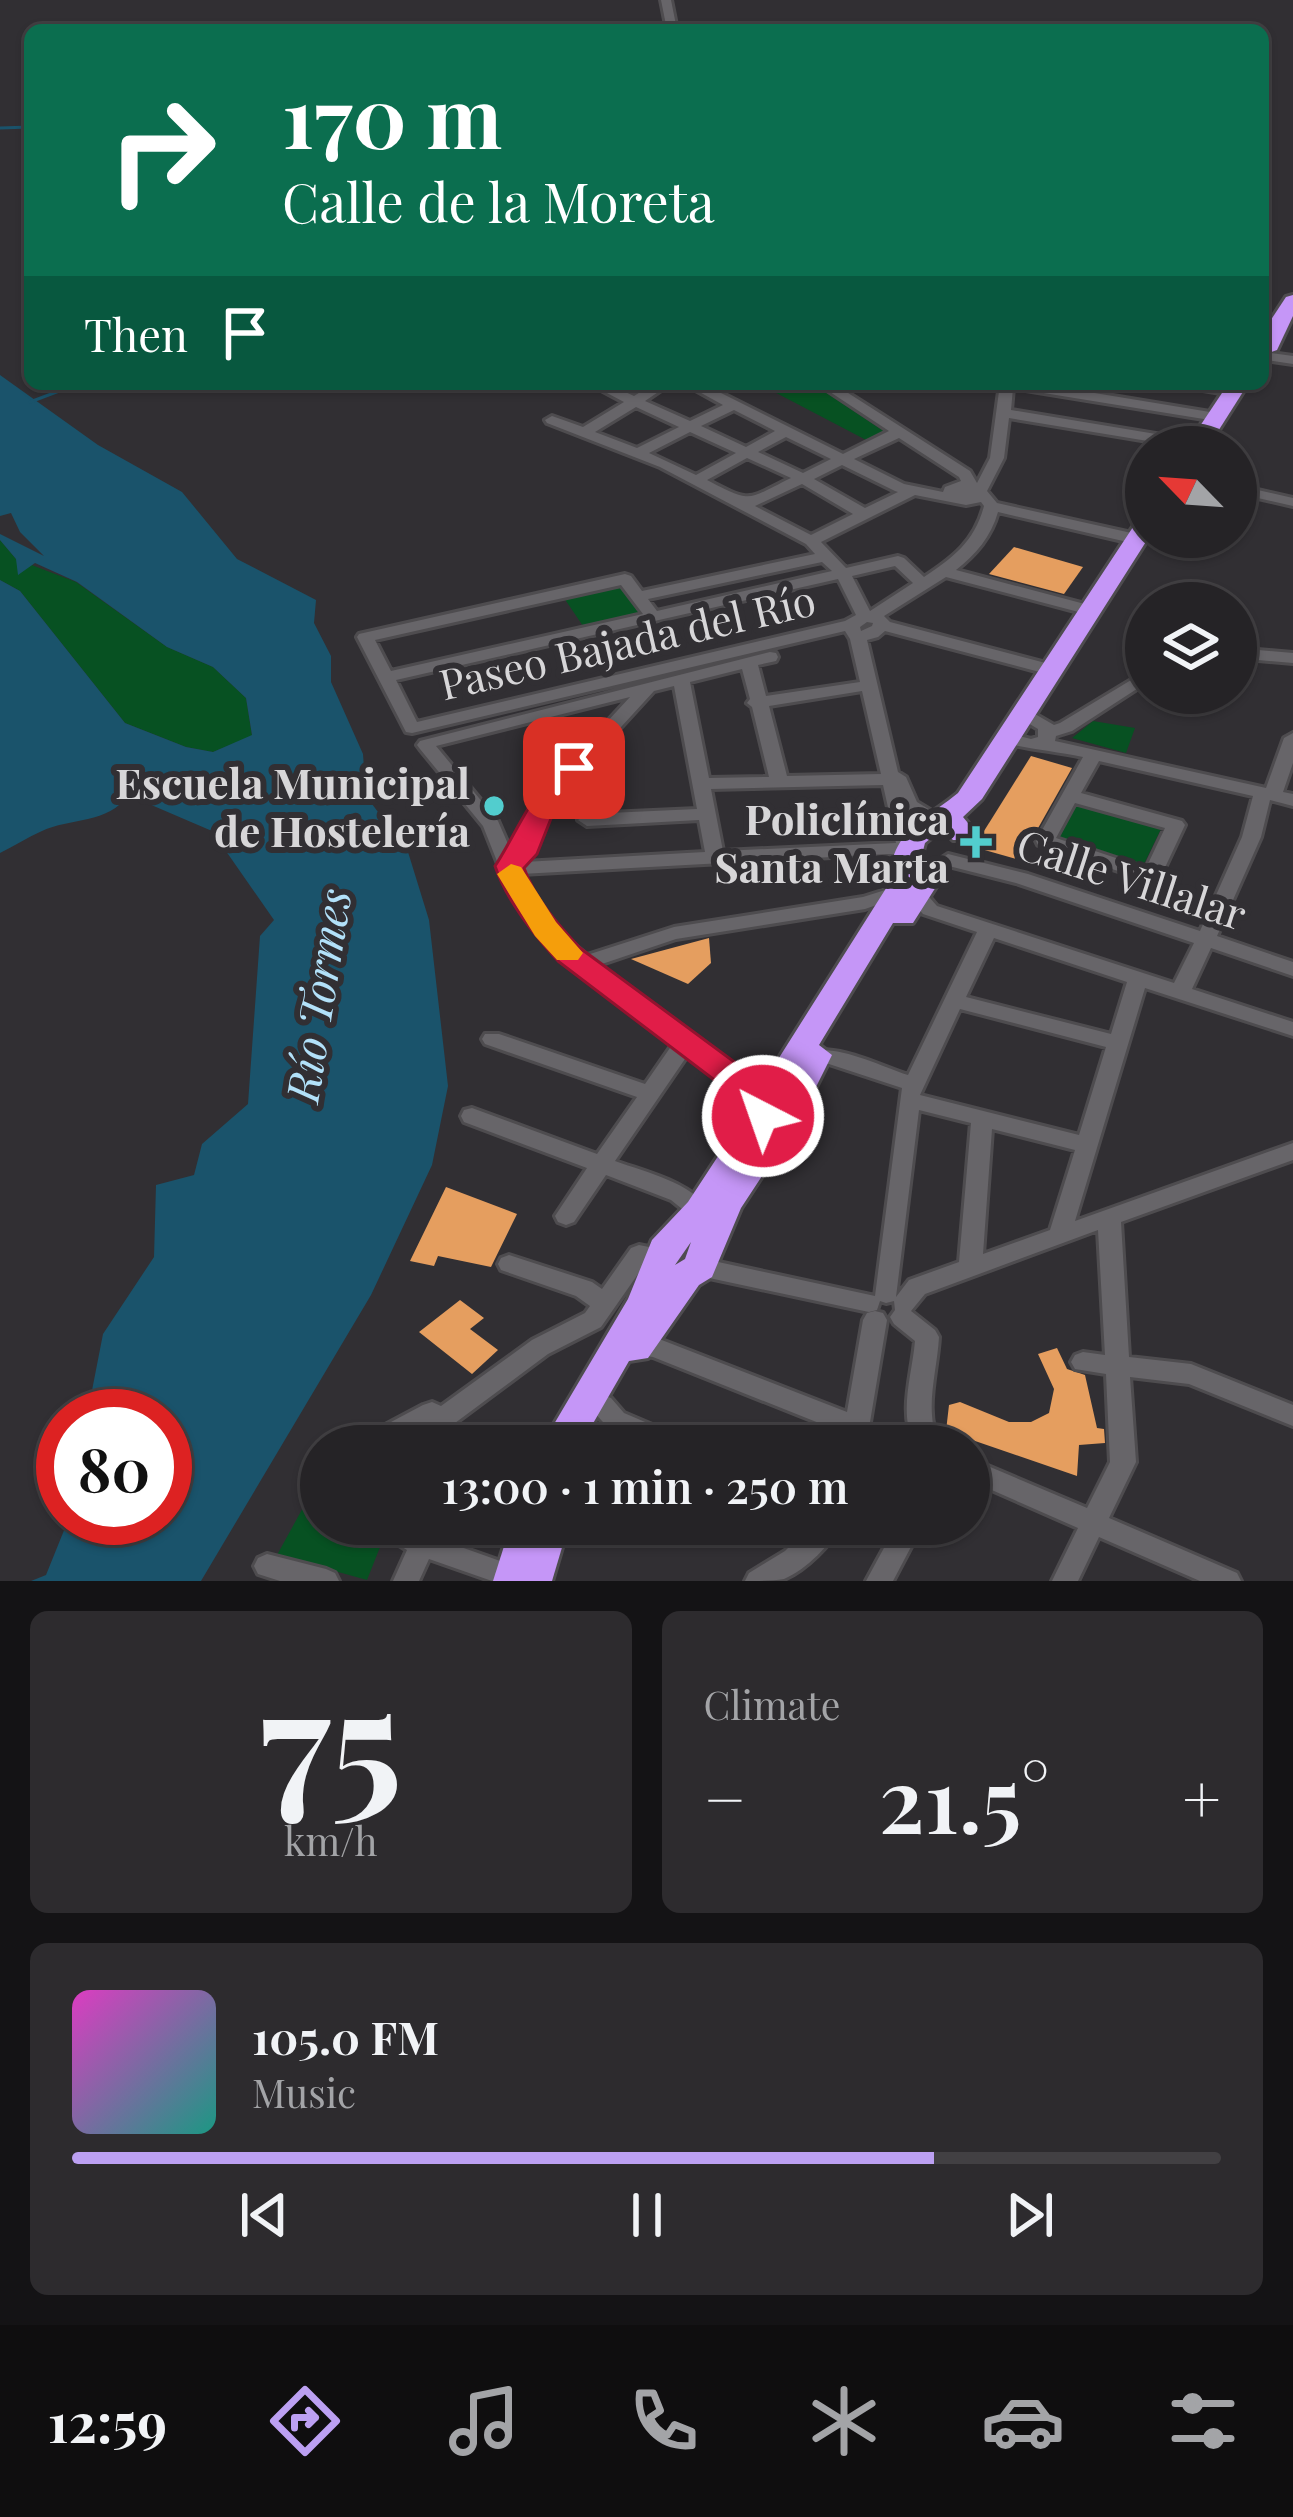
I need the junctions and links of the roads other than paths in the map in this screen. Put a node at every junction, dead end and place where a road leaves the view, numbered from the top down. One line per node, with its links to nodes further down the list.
1 (1293, 301): 2 (highway)
2 (1270, 350)
3 (610, 390): 10 (street)
4 (654, 390): 10 (street)
5 (704, 390): 11 (street)
6 (834, 390): 19 (street)
7 (1010, 390): 12 (street)
8 (1048, 390): 13 (street)
9 (1234, 390): 13 (highway)
10 (635, 402): 16 (street); 18 (street)
11 (733, 405): 16 (street); 17 (street)
12 (1004, 413): 20 (street); 27 (street)
13 (1216, 417): 15 (highway)
14 (552, 420): 18 (street)
15 (1210, 426)
16 (692, 427): 21 (street); 22 (street)
17 (786, 431): 22 (street); 23 (street)
18 (586, 432): 21 (street)
19 (898, 432): 23 (street); 27 (street)
20 (1125, 434)
21 (638, 453): 24 (street)
22 (747, 453): 24 (street); 25 (street)
23 (843, 460): 25 (street); 26 (street)
24 (698, 480): 30 (street)
25 (801, 480): 30 (street); 31 (street)
26 (912, 491): 27 (street); 31 (street)
27 (972, 494): 32 (street); 36 (street)
28 (1257, 494): 29 (street)
29 (1293, 502)
30 (742, 503): 33 (street)
31 (866, 515): 33 (street)
32 (1125, 528)
33 (812, 541): 34 (street)
34 (827, 556): 37 (street); 39 (street)
35 (1125, 556): 40 (highway)
36 (942, 572): 38 (street); 40 (street)
37 (843, 574): 38 (street); 41 (street); 42 (street)
38 (922, 583): 42 (street)
39 (639, 596): 41 (street); 47 (street)
40 (1090, 610): 46 (highway)
41 (653, 616): 47 (street)
42 (865, 627): 45 (street, Paseo Bajada del Río); 46 (street); 49 (street); 53 (street, Paseo Bajada del Río); 57 (street)
43 (1257, 655): 44 (street)
44 (1293, 658)
45 (749, 662): 48 (street, Paseo Bajada del Río); 52 (street)
46 (1052, 670): 55 (highway)
47 (383, 678): 53 (street)
48 (681, 679): 50 (street, Paseo Bajada del Río); 59 (street)
49 (870, 685): 52 (street); 57 (street)
50 (649, 688): 53 (street, Paseo Bajada del Río); 67 (street)
51 (1125, 689): 55 (street)
52 (756, 703): 58 (street)
53 (423, 735): 67 (street)
54 (1293, 738): 61 (street)
55 (1021, 741): 56 (street); 62 (street); 65 (highway)
56 (1093, 755): 60 (street); 61 (street)
57 (893, 779): 58 (street); 62 (street); 65 (street)
58 (779, 781): 59 (street)
59 (701, 784): 63 (street)
60 (1071, 796): 60 (street)
61 (1276, 797): 70 (street)
62 (908, 800): 65 (street)
63 (707, 814): 64 (street); 66 (street)
64 (586, 820)
65 (931, 845): 66 (street); 68 (highway); 70 (street, Calle Villalar)
66 (715, 857): 67 (street)
67 (509, 868): 71 (street)
68 (907, 893): 69 (street); 71 (street); 80 (highway); 83 (highway)
69 (988, 929): 73 (street); 75 (street)
70 (1203, 940): 72 (street, Calle Villalar); 74 (street)
71 (584, 963): 79 (street)
72 (1293, 969)
73 (1138, 978): 74 (street); 78 (street)
74 (1180, 992): 76 (street)
75 (952, 1000): 78 (street); 81 (street)
76 (1293, 1029)
77 (492, 1039): 82 (street)
78 (1118, 1043): 86 (street)
79 (684, 1044): 82 (street); 83 (street)
80 (816, 1056): 81 (street); 83 (highway)
81 (912, 1092): 85 (street); 96 (street)
82 (649, 1093): 88 (street)
83 (771, 1104): 89 (highway); 93 (highway)
84 (472, 1116): 88 (street)
85 (982, 1119): 86 (street); 95 (street)
86 (1087, 1145): 92 (street)
87 (1293, 1151): 91 (street)
88 (601, 1163): 89 (street); 90 (street)
89 (700, 1210): 93 (highway)
90 (566, 1216)
91 (1109, 1217): 92 (street); 100 (street)
92 (1059, 1236): 95 (street)
93 (680, 1260): 96 (street); 97 (street); 98 (highway); 106 (highway)
94 (509, 1264): 97 (street)
95 (970, 1268): 96 (street)
96 (887, 1303): 110 (street); 111 (street)
97 (605, 1304): 103 (street)
98 (637, 1346): 101 (highway); 109 (street)
99 (1083, 1362): 100 (street)
100 (1119, 1365): 102 (street); 113 (street)
101 (602, 1405): 107 (highway); 108 (street)
102 (1293, 1416)
103 (436, 1417): 104 (street); 105 (street)
104 (417, 1425)
105 (442, 1425)
106 (574, 1425)
107 (591, 1425)
108 (627, 1425)
109 (831, 1425)
110 (859, 1425)
111 (920, 1425)
112 (990, 1477): 113 (street)
113 (1094, 1523): 126 (street); 127 (street)
114 (407, 1545): 123 (street)
115 (438, 1545): 121 (street)
116 (526, 1545): 121 (highway)
117 (538, 1545): 121 (highway)
118 (808, 1545): 124 (street)
119 (899, 1545): 125 (street)
120 (267, 1566): 122 (street)
121 (519, 1580)
122 (326, 1581)
123 (406, 1581)
124 (758, 1581)
125 (879, 1581)
126 (1065, 1581)
127 (1228, 1581)

